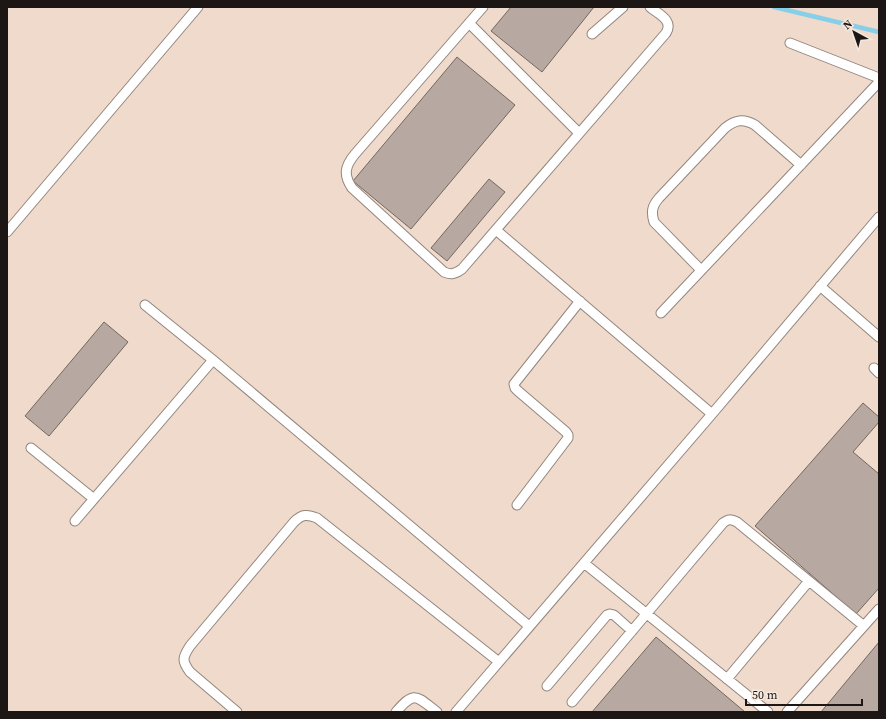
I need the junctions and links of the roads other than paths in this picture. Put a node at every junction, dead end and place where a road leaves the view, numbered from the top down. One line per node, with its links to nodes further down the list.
1 (198, 7): 14 (lane)
2 (483, 7): 5 (lane)
3 (623, 7): 6 (lane)
4 (650, 7): 10 (lane)
5 (469, 23): 10 (lane); 13 (lane)
6 (592, 34)
7 (790, 43): 8 (lane)
8 (879, 78)
9 (879, 82): 11 (lane)
10 (579, 133): 13 (lane)
11 (801, 165): 15 (lane); 15 (lane)
12 (879, 217): 16 (lane)
13 (496, 230): 17 (lane)
14 (7, 232)
15 (701, 270): 19 (lane)
16 (820, 286): 20 (lane); 22 (lane)
17 (580, 301): 22 (lane); 25 (lane)
18 (145, 305): 21 (lane)
19 (661, 313)
20 (879, 337)
21 (213, 360): 24 (lane); 31 (lane)
22 (712, 414): 27 (lane)
23 (31, 448): 24 (lane)
24 (94, 498): 26 (lane)
25 (517, 505)
26 (75, 521)
27 (584, 563): 30 (lane); 31 (lane)
28 (809, 581): 30 (lane); 32 (lane); 35 (lane)
29 (879, 609): 32 (lane)
30 (646, 614): 33 (lane); 35 (lane)
31 (529, 626): 34 (lane)
32 (864, 626): 43 (lane)
33 (632, 631): 36 (lane); 37 (lane)
34 (498, 662): 38 (lane); 41 (lane)
35 (727, 679): 42 (lane)
36 (547, 686)
37 (572, 702)
38 (237, 712)
39 (396, 712): 40 (lane)
40 (436, 712)
41 (456, 712)
42 (768, 712)
43 (787, 712)

